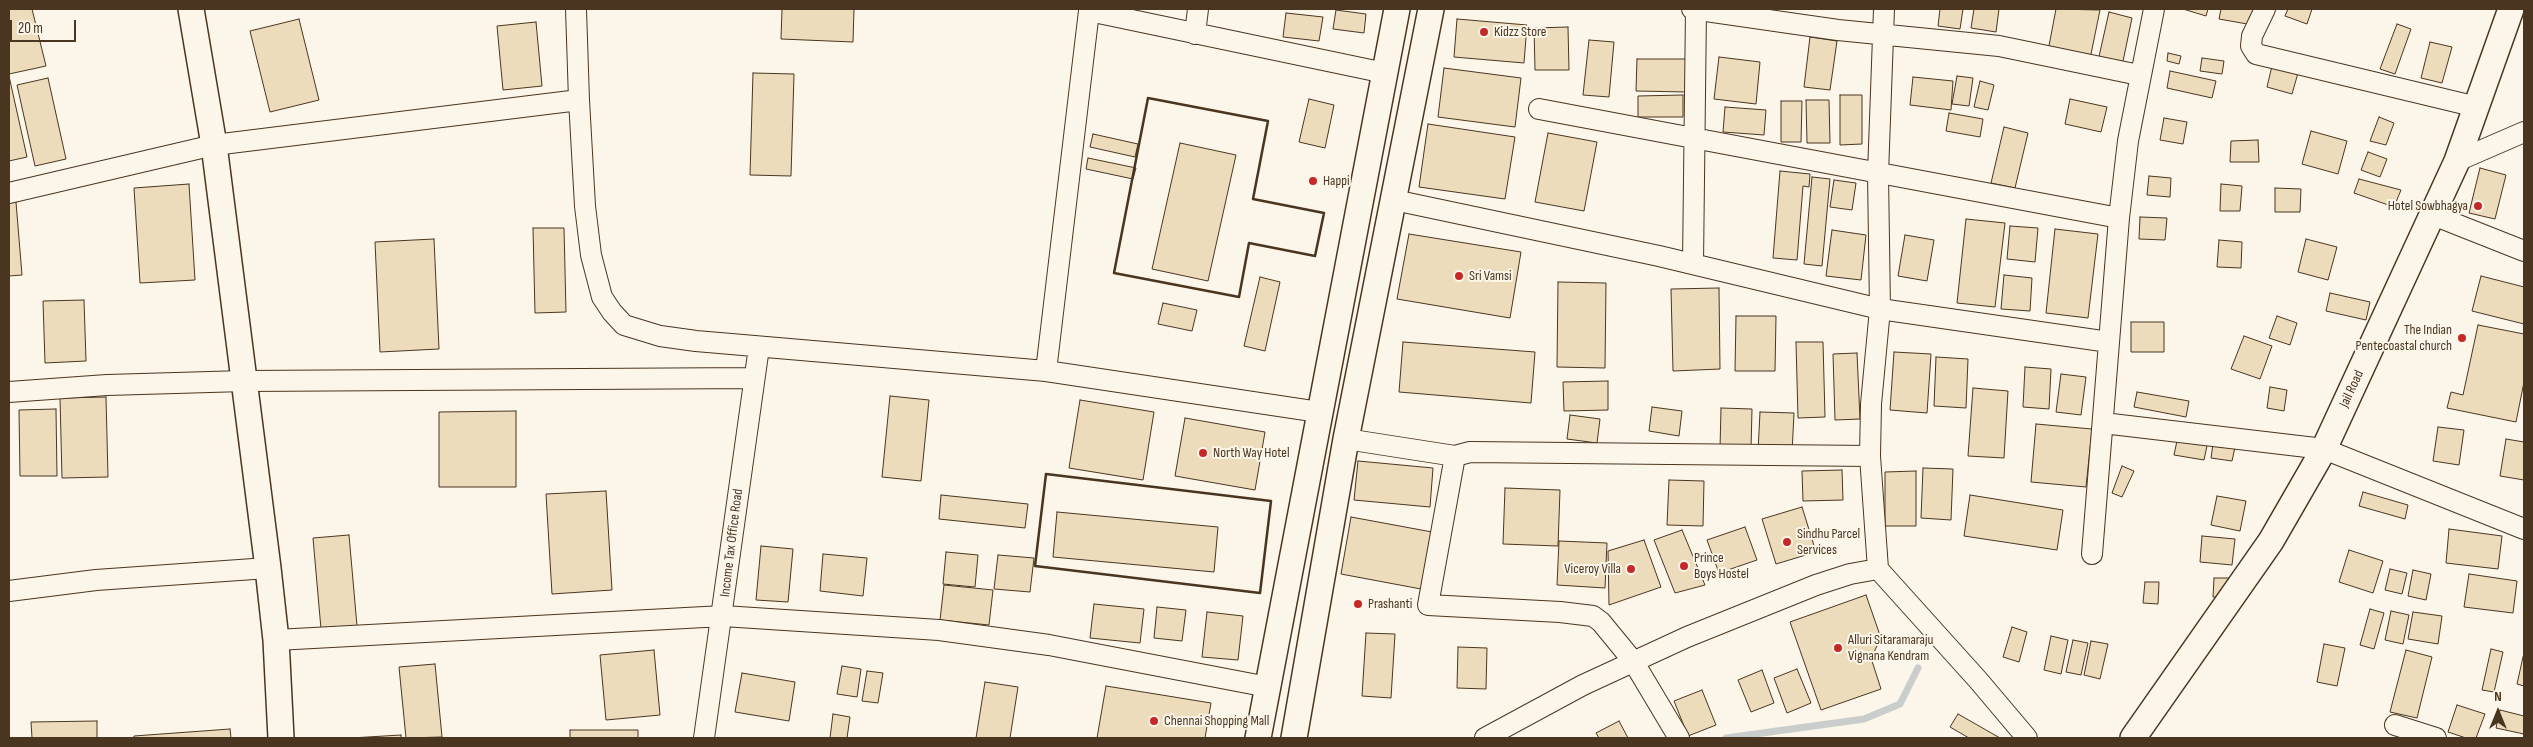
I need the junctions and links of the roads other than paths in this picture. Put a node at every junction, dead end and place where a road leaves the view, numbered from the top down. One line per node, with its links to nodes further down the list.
1 (192, 9): 21 (street)
2 (576, 9): 16 (street)
3 (1198, 9): 13 (street)
4 (1397, 9): 14 (street)
5 (1431, 9): 25 (street)
6 (1694, 9): 12 (street); 20 (street)
7 (1884, 9): 12 (street)
8 (2154, 9): 15 (street)
9 (2265, 9): 17 (street)
10 (2512, 9): 17 (street, Jail Road)
11 (1089, 10): 13 (street); 33 (street)
12 (1883, 33): 15 (street); 23 (street)
13 (1195, 34): 14 (street)
14 (1385, 73): 37 (street)
15 (2139, 75): 27 (street)
16 (579, 100): 21 (street); 32 (street)
17 (2477, 107): 22 (street, Jail Road)
18 (1539, 109): 20 (street)
19 (2524, 132): 22 (street)
20 (1693, 138): 23 (street); 29 (street)
21 (214, 144): 24 (street); 35 (street)
22 (2458, 161): 26 (street, Jail Road)
23 (1878, 174): 27 (street); 30 (street)
24 (9, 193)
25 (1394, 200): 29 (street); 39 (street)
26 (2433, 215): 28 (street); 40 (street, Jail Road)
27 (2118, 218): 31 (street)
28 (2524, 251)
29 (1693, 264): 30 (street)
30 (1880, 309): 31 (street); 42 (street)
31 (2110, 342): 38 (street)
32 (759, 347): 33 (street); 34 (street, Income Tax Office Road)
33 (1046, 371): 37 (street)
34 (753, 378): 35 (street); 48 (street, Income Tax Office Road)
35 (244, 382): 36 (street); 45 (street)
36 (9, 392)
37 (1319, 412): 51 (street)
38 (2103, 423): 40 (street); 44 (street)
39 (1346, 438): 41 (street); 57 (street)
40 (2324, 450): 43 (street); 53 (street, Jail Road)
41 (1455, 456): 42 (street); 50 (street)
42 (1870, 456): 46 (street)
43 (2524, 529)
44 (2092, 554)
45 (268, 568): 47 (street); 49 (street)
46 (1878, 569): 50 (street); 60 (street)
47 (9, 591)
48 (723, 616): 49 (street); 51 (street); 55 (street, Income Tax Office Road)
49 (276, 640): 54 (street)
50 (1633, 661): 58 (street); 59 (street)
51 (1268, 687): 56 (street)
52 (2396, 725): 61 (street)
53 (2140, 736)
54 (281, 738)
55 (704, 738)
56 (1258, 738)
57 (1294, 738)
58 (1485, 738)
59 (1679, 738)
60 (2027, 738)
61 (2436, 738)

